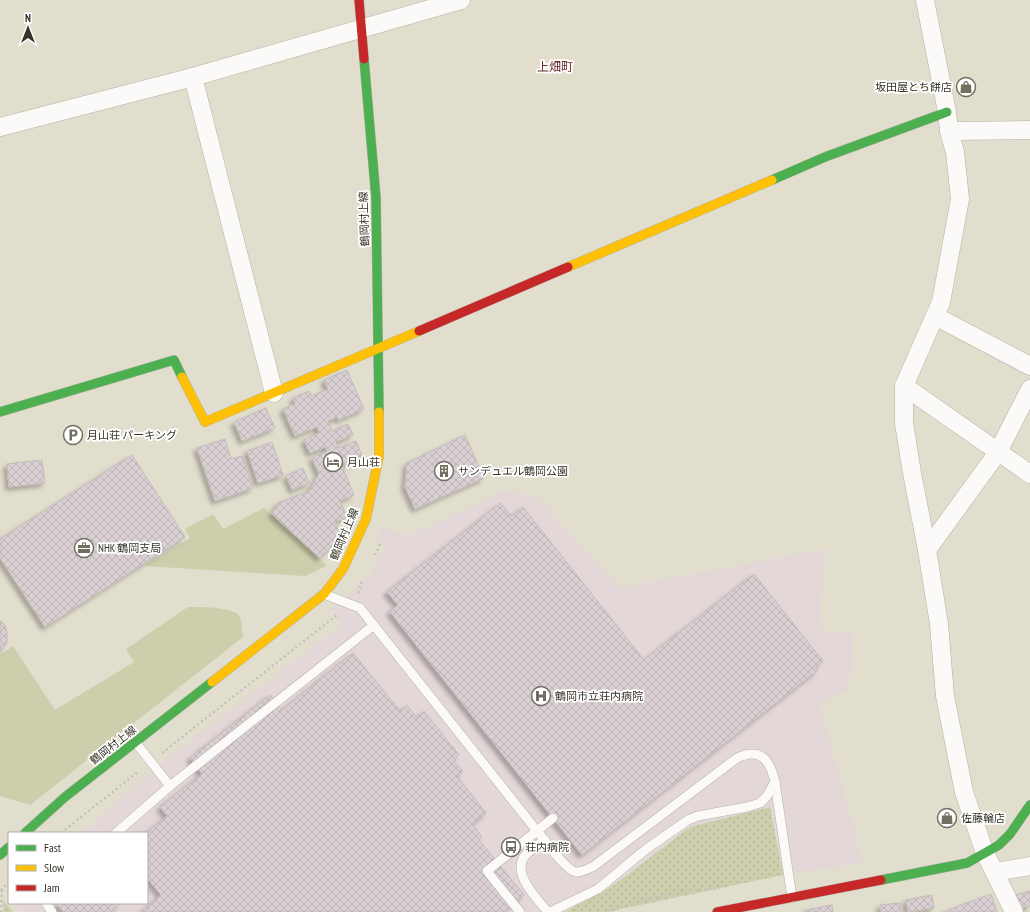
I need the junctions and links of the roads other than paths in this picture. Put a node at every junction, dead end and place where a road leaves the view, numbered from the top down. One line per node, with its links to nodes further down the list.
1 (359, 0): 4 (street, 鶴岡村上線)
2 (461, 0): 4 (street)
3 (925, 0): 6 (street)
4 (362, 28): 5 (street); 11 (street, 鶴岡村上線)
5 (193, 77): 7 (street); 15 (street)
6 (947, 112): 9 (street); 11 (street)
7 (0, 127)
8 (1030, 130): 9 (street)
9 (949, 131): 10 (street)
10 (935, 316): 12 (street); 13 (street)
11 (379, 347): 15 (street); 20 (street, 鶴岡村上線)
12 (1030, 366)
13 (904, 386): 17 (street); 19 (street)
14 (1030, 389): 17 (street)
15 (274, 393): 16 (street)
16 (0, 412)
17 (998, 452): 18 (street); 19 (street)
18 (1030, 474)
19 (927, 550): 32 (street)
20 (324, 594): 21 (lane); 22 (street, 鶴岡村上線)
21 (374, 625): 24 (lane); 27 (lane)
22 (136, 743): 24 (lane); 28 (street, 鶴岡村上線)
23 (775, 782): 30 (lane); 36 (lane); 38 (lane)
24 (170, 786): 29 (lane)
25 (1030, 805): 32 (street)
26 (553, 818): 27 (lane)
27 (538, 831): 30 (lane); 37 (lane)
28 (26, 832)
29 (117, 832)
30 (545, 840): 38 (lane)
31 (8, 848): 33 (street)
32 (985, 853): 35 (street); 36 (street)
33 (0, 855)
34 (1030, 866): 35 (street)
35 (995, 872): 40 (street)
36 (794, 905): 39 (street)
37 (520, 912)
38 (549, 912)
39 (717, 912)
40 (1014, 912)

